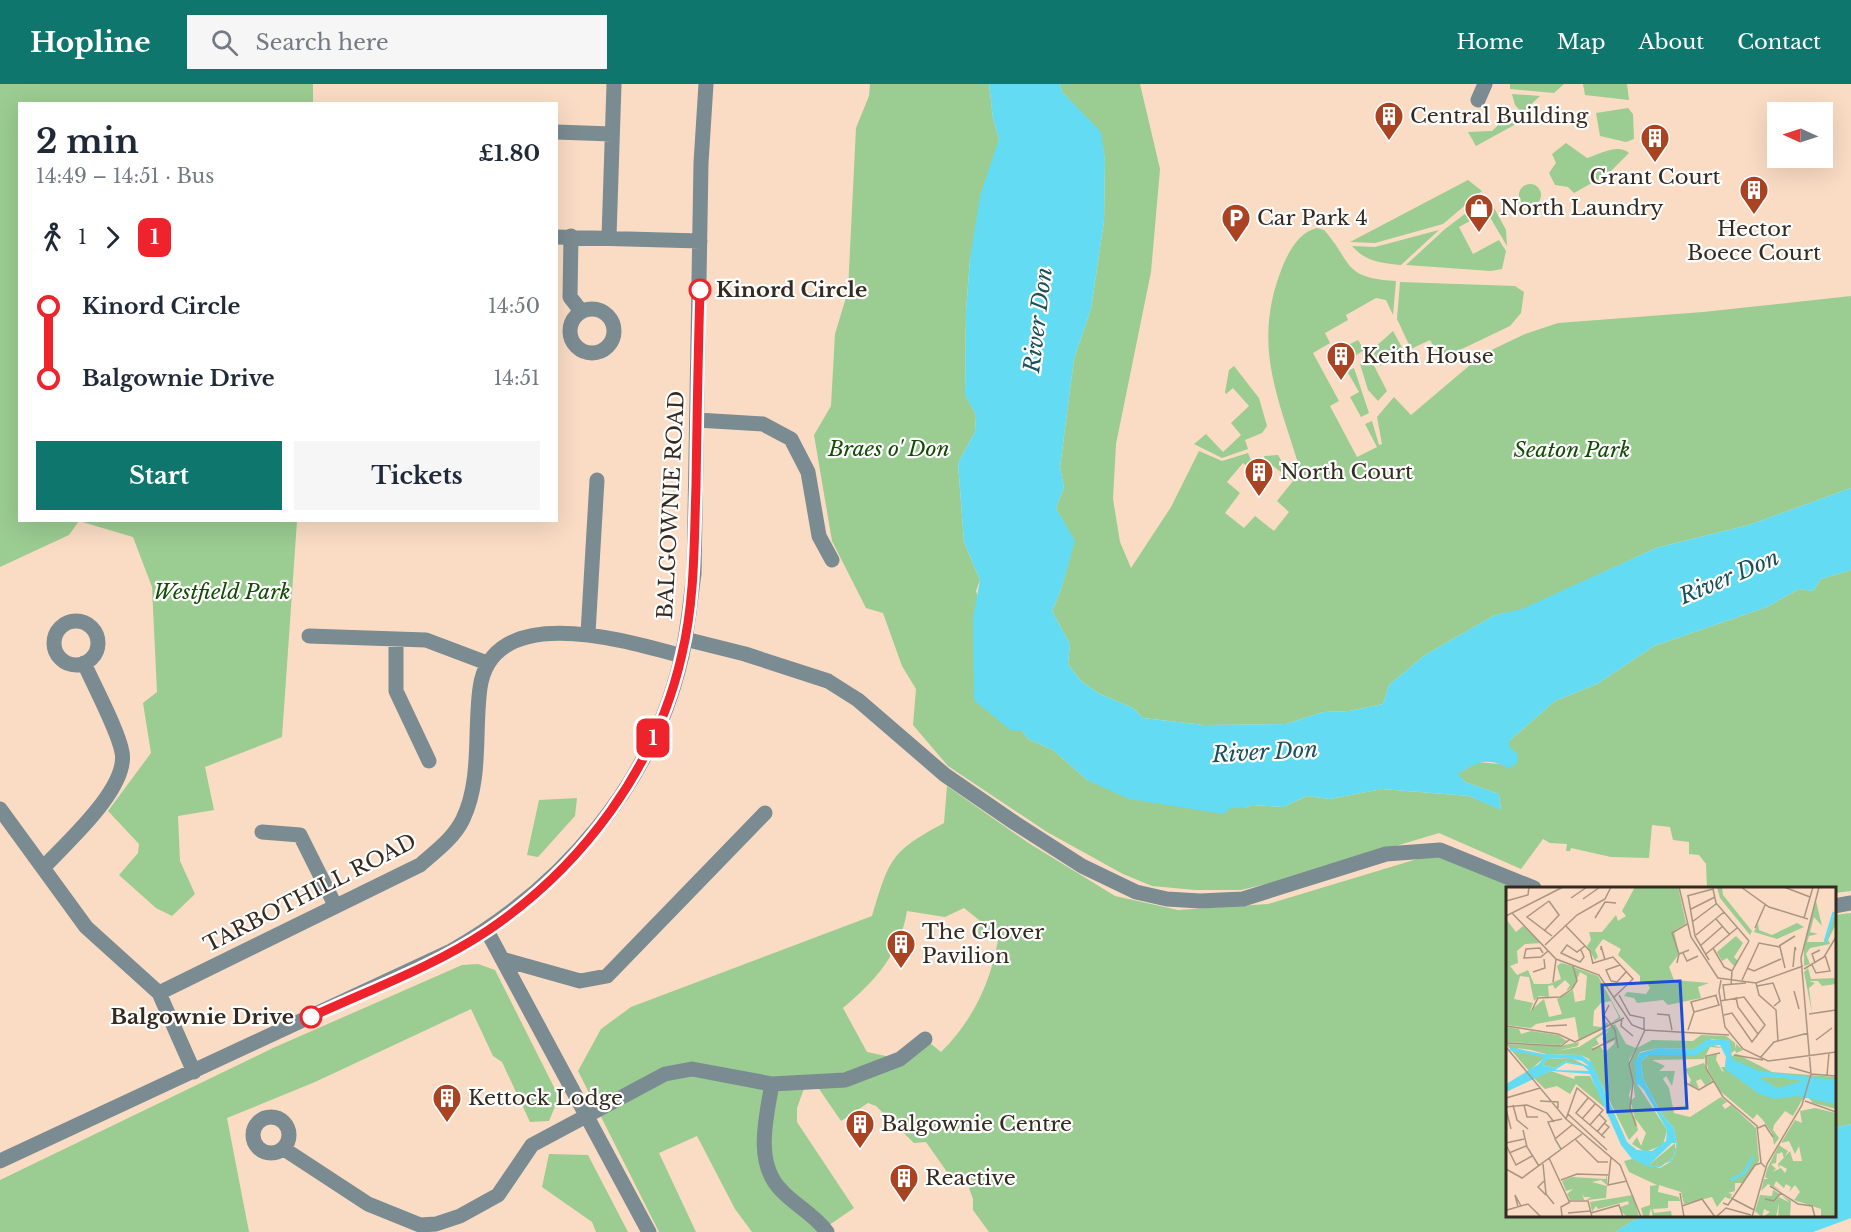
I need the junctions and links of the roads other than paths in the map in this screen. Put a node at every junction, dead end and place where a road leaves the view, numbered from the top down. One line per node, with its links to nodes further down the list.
1 (614, 84): 6 (street)
2 (706, 84): 9 (street, BALGOWNIE ROAD)
3 (1485, 84): 4 (street)
4 (1478, 100)
5 (558, 132): 6 (street)
6 (612, 134): 8 (street)
7 (564, 237): 8 (street); 10 (street)
8 (609, 237): 9 (street)
9 (700, 241): 11 (street, BALGOWNIE ROAD)
10 (581, 311)
11 (697, 420): 13 (street); 17 (street, BALGOWNIE ROAD)
12 (597, 480): 14 (street)
13 (832, 560)
14 (588, 633): 18 (street); 20 (street)
15 (309, 636): 16 (street)
16 (396, 639): 20 (street); 21 (street)
17 (685, 639): 18 (street, BALGOWNIE ROAD); 26 (street)
18 (682, 656): 30 (street, BALGOWNIE ROAD)
19 (84, 663): 25 (street)
20 (487, 663): 28 (street, TARBOTHILL ROAD)
21 (429, 761)
22 (0, 809): 25 (street)
23 (765, 813): 31 (street)
24 (262, 832): 28 (street)
25 (43, 868): 32 (street)
26 (1532, 887)
27 (1851, 903): 29 (street)
28 (336, 905): 32 (street, TARBOTHILL ROAD)
29 (1836, 906)
30 (487, 931): 31 (street); 34 (street, BALGOWNIE ROAD)
31 (502, 959): 36 (street)
32 (159, 993): 34 (street)
33 (926, 1039): 35 (street)
34 (194, 1072): 38 (street, BALGOWNIE ROAD)
35 (772, 1084): 36 (street); 40 (street)
36 (587, 1114): 37 (street); 39 (street)
37 (284, 1149)
38 (0, 1161)
39 (649, 1232)
40 (827, 1232)

